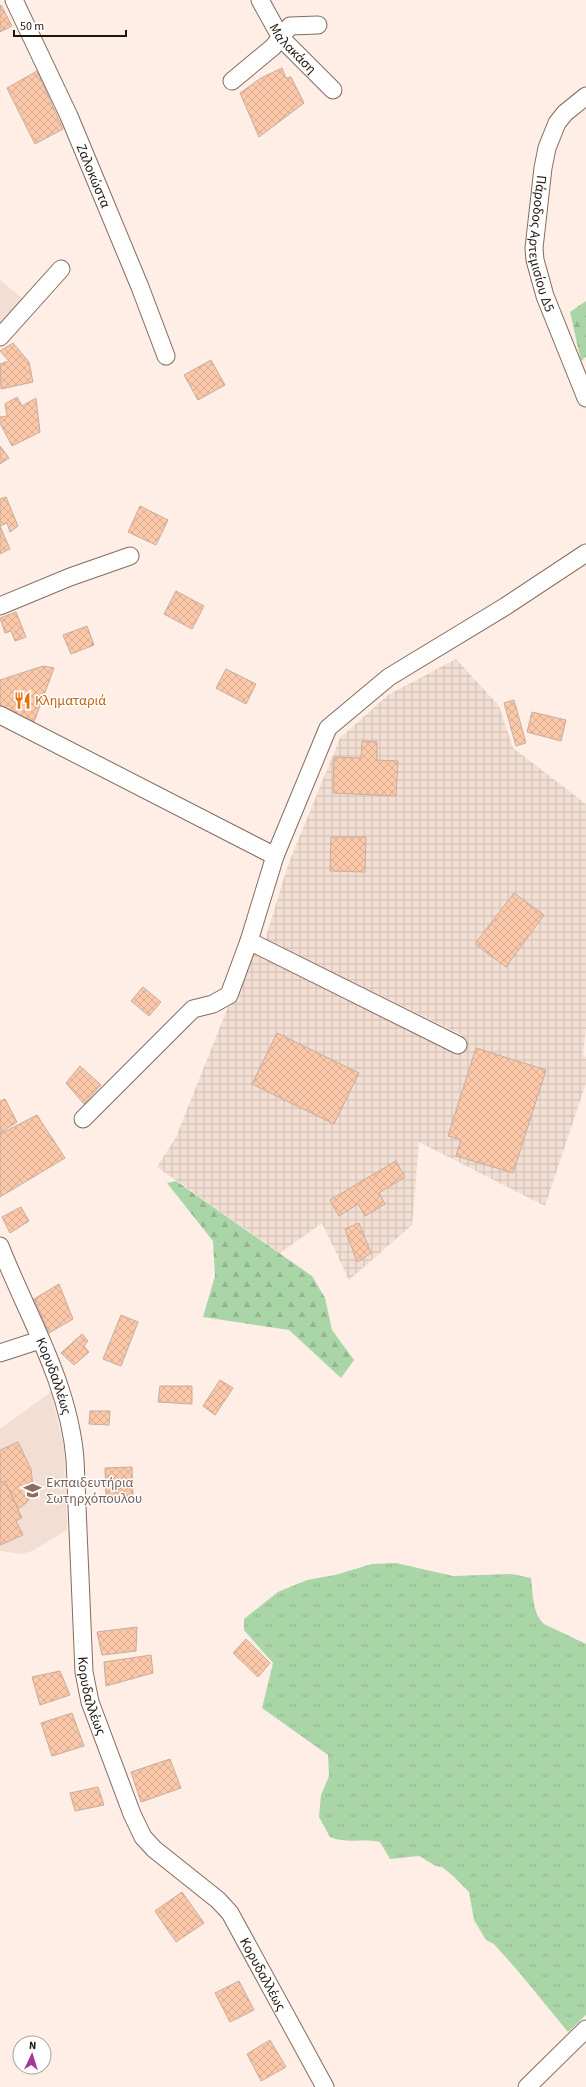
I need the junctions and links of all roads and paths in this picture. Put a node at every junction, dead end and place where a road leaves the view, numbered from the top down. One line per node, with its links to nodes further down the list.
1 (14, 0): 10 (street, Ζαλοκώστα)
2 (260, 0): 4 (street, Μαλακάση)
3 (318, 25): 4 (street)
4 (281, 38): 5 (street); 6 (street, Μαλακάση)
5 (232, 81)
6 (332, 90)
7 (586, 96): 11 (street, Πάροδος Αρτεμισίου Δ5)
8 (61, 269): 9 (street)
9 (0, 337)
10 (166, 356)
11 (586, 398)
12 (586, 553): 16 (street)
13 (130, 556): 14 (street)
14 (0, 606)
15 (0, 716): 16 (street)
16 (276, 856): 17 (street)
17 (249, 941): 18 (street); 19 (street)
18 (458, 1045)
19 (83, 1119)
20 (0, 1246): 21 (street, Κορυδαλλέως)
21 (40, 1340): 22 (street); 24 (street, Κορυδαλλέως)
22 (0, 1353)
23 (586, 2029): 25 (street)
24 (325, 2087)
25 (527, 2087)

